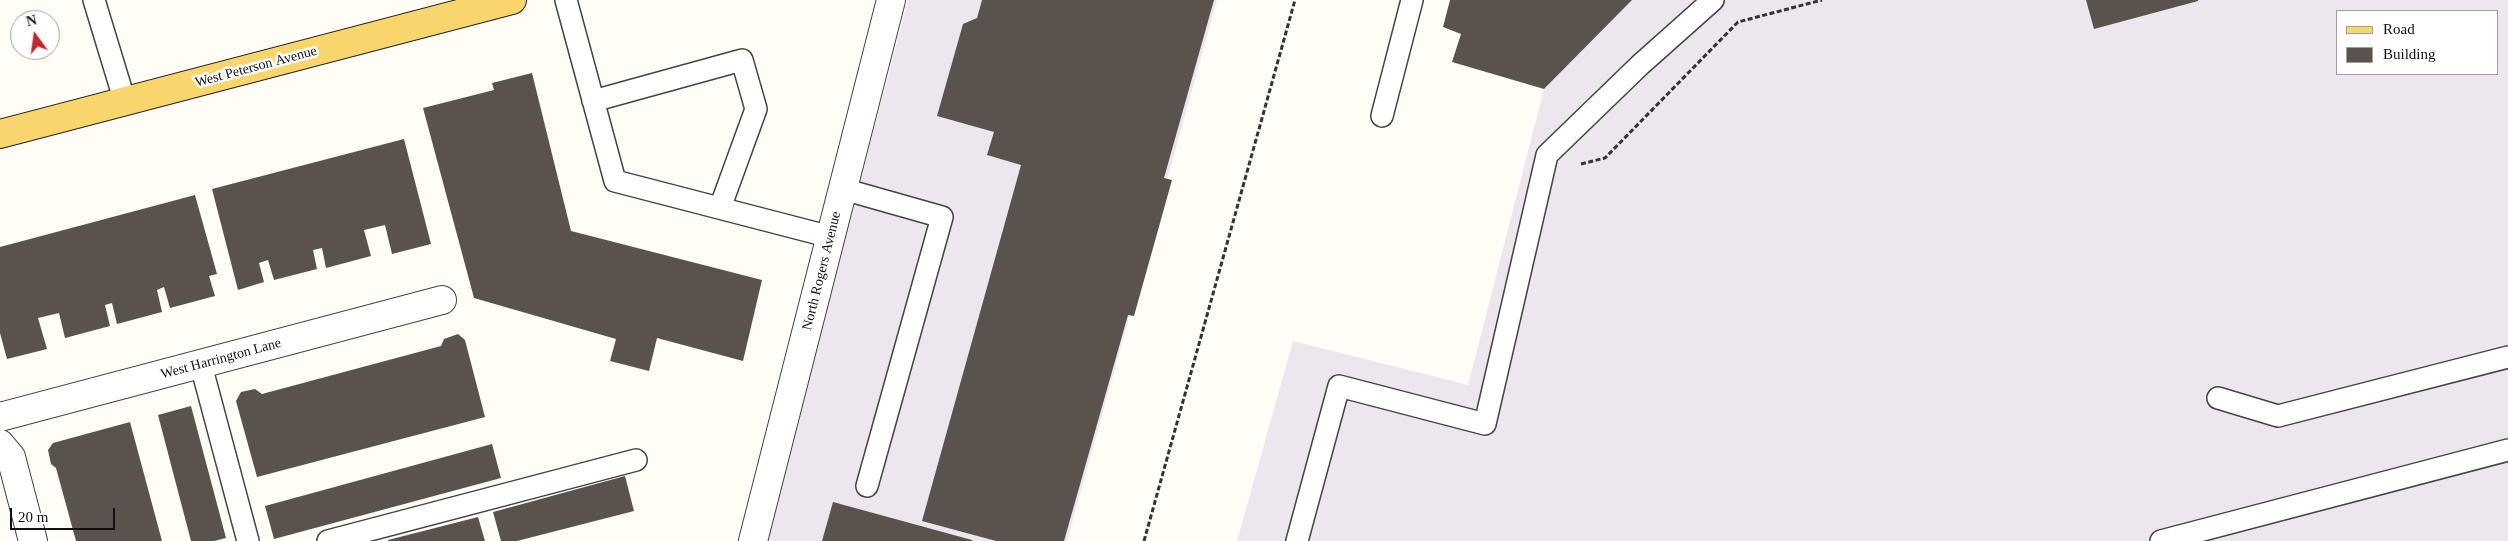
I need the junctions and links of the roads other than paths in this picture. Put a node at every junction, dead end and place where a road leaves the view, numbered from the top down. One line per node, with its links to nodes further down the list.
1 (94, 0): 7 (lane)
2 (512, 0): 7 (main road, West Peterson Avenue)
3 (566, 0): 8 (lane)
4 (891, 0): 11 (street, North Rogers Avenue)
5 (1412, 0): 9 (lane)
6 (1713, 0): 27 (lane)
7 (126, 102): 10 (main road, West Peterson Avenue)
8 (593, 102): 12 (lane); 12 (lane)
9 (1382, 116)
10 (0, 134)
11 (843, 189): 13 (street, North Rogers Avenue); 22 (lane)
12 (720, 208): 13 (lane)
13 (831, 237): 26 (street, North Rogers Avenue)
14 (442, 300): 16 (street, West Harrington Lane)
15 (2508, 357): 17 (lane)
16 (201, 365): 18 (street, West Harrington Lane); 24 (lane)
17 (2218, 398)
18 (0, 417)
19 (0, 444): 23 (street)
20 (2508, 450): 28 (lane)
21 (636, 460): 25 (lane)
22 (867, 486)
23 (33, 541)
24 (248, 541)
25 (328, 541)
26 (753, 541)
27 (1297, 541)
28 (2161, 541)

